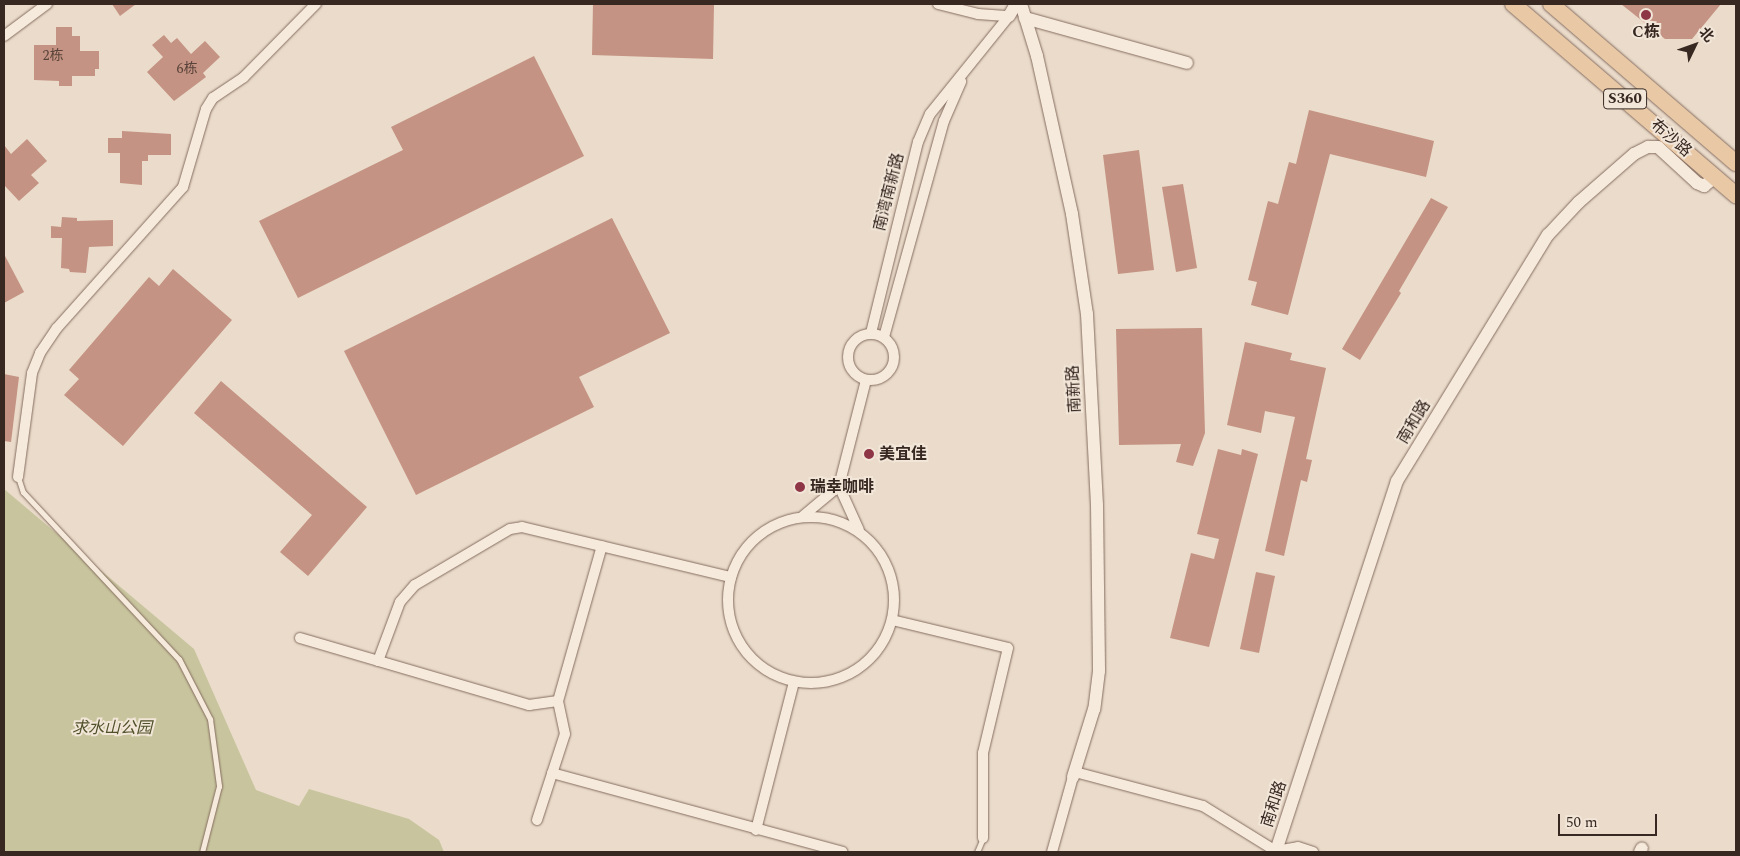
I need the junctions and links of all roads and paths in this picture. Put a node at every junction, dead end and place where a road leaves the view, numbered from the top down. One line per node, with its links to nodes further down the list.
1 (47, 4): 10 (street)
2 (316, 4): 19 (street)
3 (938, 4): 8 (street)
4 (1016, 4): 8 (street, 南湾南新路)
5 (1021, 4): 9 (street, 南新路)
6 (1513, 4): 14 (main road, 布沙路 / S360)
7 (1551, 4): 13 (main road, 布沙路 / S360)
8 (1009, 16): 12 (street, 南湾南新路)
9 (1025, 18): 11 (street); 31 (street, 南新路)
10 (4, 36)
11 (1187, 63)
12 (966, 71): 16 (street, 南湾南新路); 17 (street, 南湾南新路)
13 (1736, 163)
14 (1715, 177): 15 (main road, 布沙路 / S360); 35 (street, 南和路)
15 (1736, 195)
16 (871, 333): 17 (street); 18 (street)
17 (884, 337): 18 (street)
18 (866, 380): 20 (street)
19 (18, 477): 36 (lane)
20 (839, 486): 21 (street); 22 (street)
21 (803, 516): 22 (street); 24 (street)
22 (859, 531): 25 (street)
23 (602, 546): 24 (street); 27 (street); 29 (street)
24 (731, 577): 28 (street)
25 (892, 620): 28 (street); 34 (street)
26 (300, 638): 27 (street)
27 (378, 660): 29 (street)
28 (794, 682): 33 (street)
29 (558, 701): 30 (street)
30 (552, 772): 32 (street); 33 (street)
31 (1074, 775): 35 (street); 39 (street)
32 (537, 820)
33 (756, 830): 37 (street)
34 (983, 838): 38 (lane)
35 (1276, 851): 40 (street)
36 (202, 852)
37 (842, 852)
38 (978, 852)
39 (1052, 852)
40 (1313, 852)

